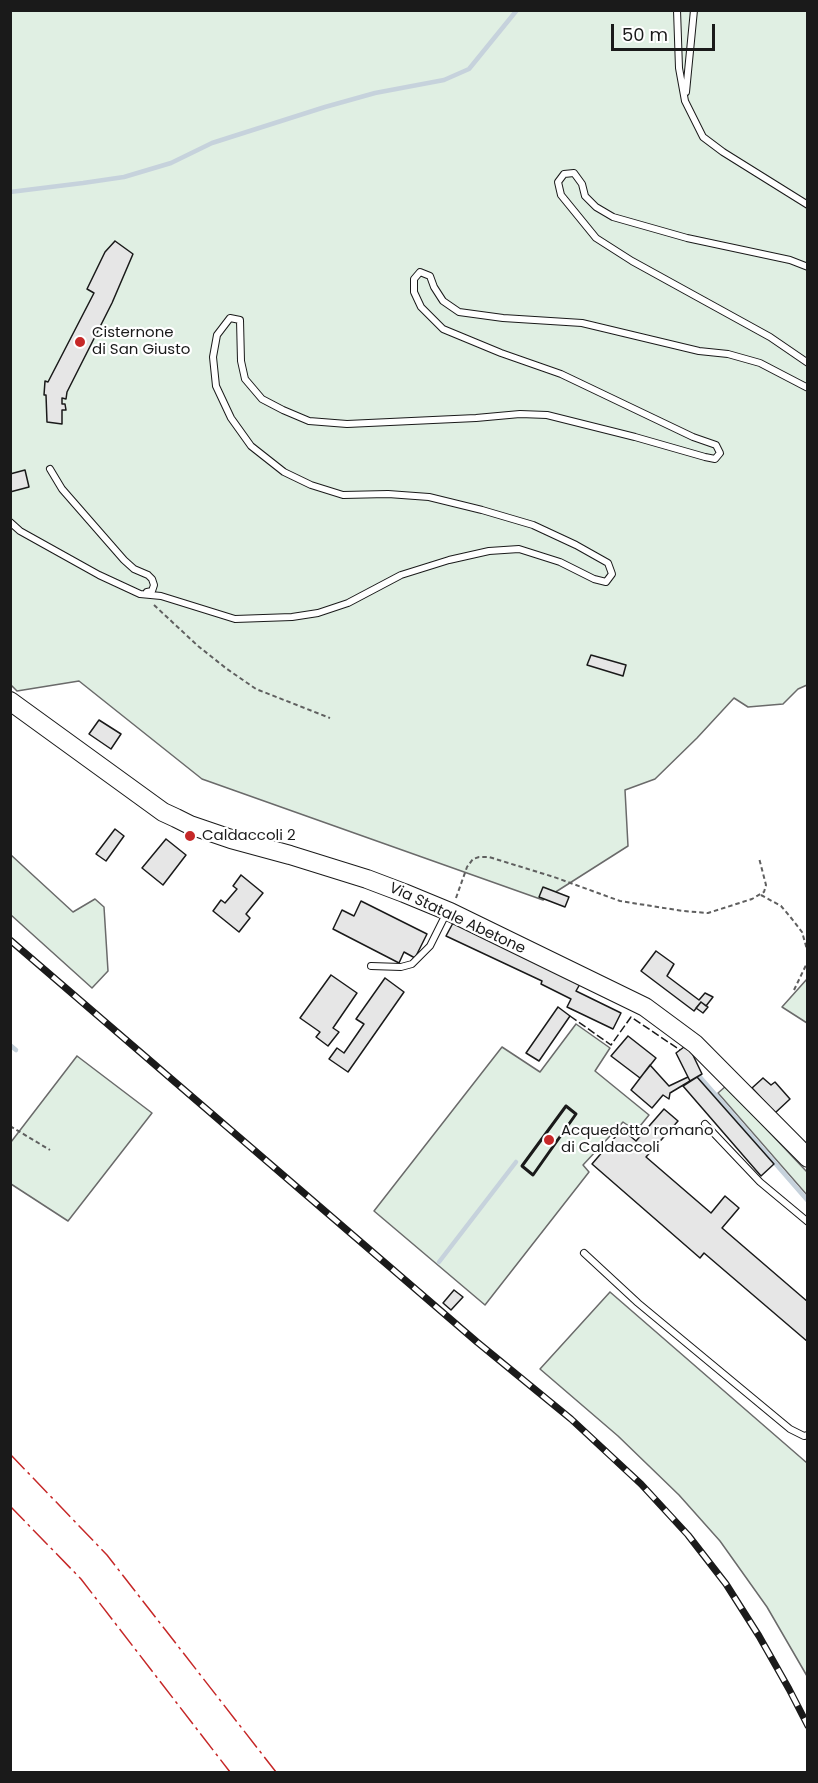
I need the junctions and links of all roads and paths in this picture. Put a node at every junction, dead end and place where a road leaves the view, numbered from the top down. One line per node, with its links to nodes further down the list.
1 (677, 10): 3 (lane)
2 (694, 10): 3 (lane)
3 (685, 101): 4 (lane)
4 (807, 205)
5 (807, 267): 6 (lane)
6 (807, 363)
7 (807, 388): 10 (lane)
8 (50, 469): 10 (lane)
9 (10, 522): 10 (lane)
10 (140, 594): 12 (path)
11 (10, 701): 15 (main road, Via Statale Abetone)
12 (330, 718)
13 (759, 858): 14 (path)
14 (761, 895): 15 (path); 16 (path)
15 (449, 912): 18 (lane); 23 (main road, Via Statale Abetone)
16 (807, 953)
17 (807, 961): 19 (path)
18 (371, 966)
19 (794, 990)
20 (705, 1124): 24 (lane)
21 (10, 1126): 22 (path)
22 (50, 1150)
23 (807, 1158)
24 (807, 1222)
25 (584, 1253): 26 (lane)
26 (807, 1435)

